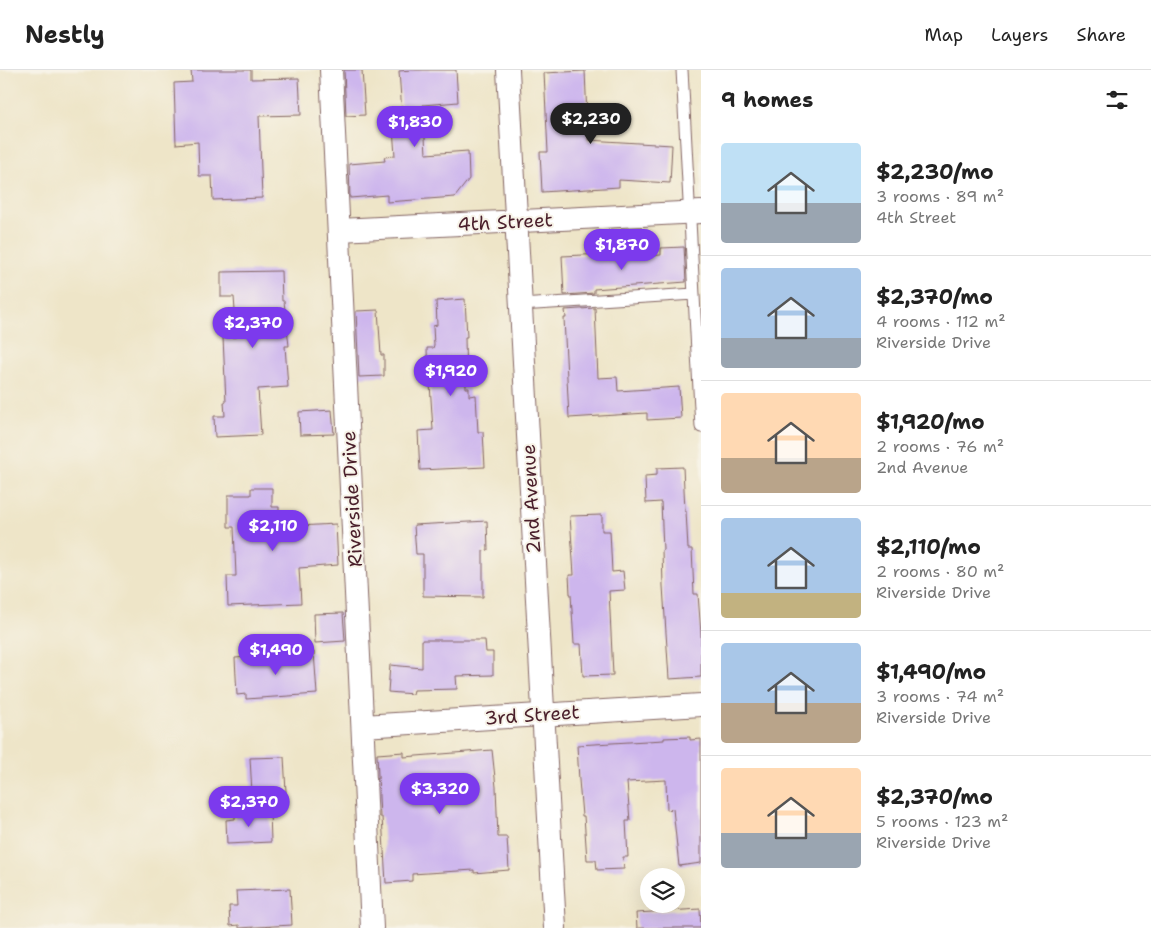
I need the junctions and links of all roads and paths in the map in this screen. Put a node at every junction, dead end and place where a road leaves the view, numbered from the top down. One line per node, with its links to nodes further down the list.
1 (331, 70): 6 (street, Riverside Drive)
2 (508, 70): 5 (street, 2nd Avenue)
3 (682, 70): 4 (lane)
4 (695, 212): 5 (street, 4th Street); 7 (lane)
5 (516, 221): 6 (street, 4th Street); 8 (street, 2nd Avenue)
6 (339, 230): 12 (street, Riverside Drive)
7 (694, 294): 8 (lane); 9 (lane)
8 (520, 306): 11 (street, 2nd Avenue)
9 (701, 427)
10 (701, 705): 11 (street, 3rd Street)
11 (544, 714): 12 (street, 3rd Street); 14 (street, 2nd Avenue)
12 (363, 726): 13 (street, Riverside Drive)
13 (372, 928)
14 (555, 928)

